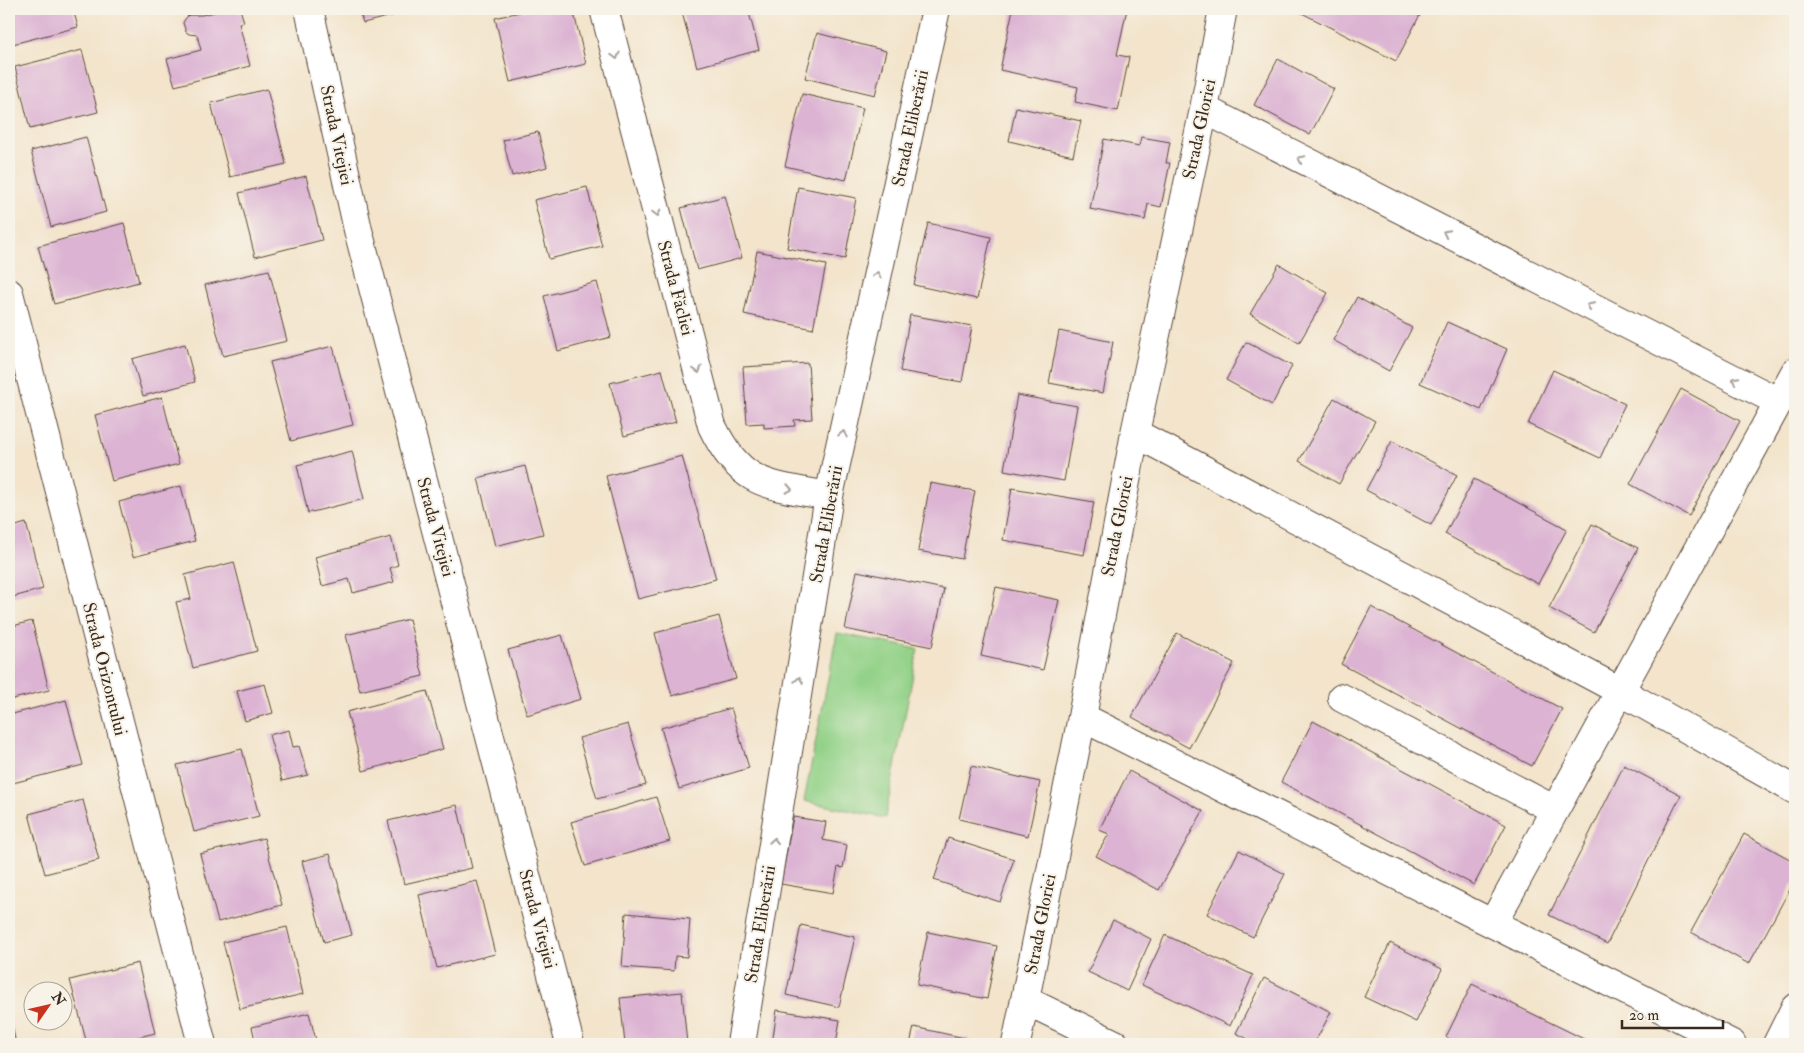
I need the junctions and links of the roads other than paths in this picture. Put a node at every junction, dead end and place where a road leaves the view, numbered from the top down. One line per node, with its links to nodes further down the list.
1 (309, 9): 20 (street, Strada Vitejiei)
2 (604, 9): 10 (street, Strada Făcliei, one-way to 10)
3 (936, 9): 10 (street, Strada Eliberării, one-way to 3)
4 (1223, 9): 5 (street, Strada Gloriei)
5 (1204, 109): 8 (street, one-way to 5); 9 (street, Strada Gloriei)
6 (9, 293): 19 (street, Strada Orizontului)
7 (1795, 372): 8 (street)
8 (1779, 402): 11 (street)
9 (1135, 433): 11 (street); 13 (street, Strada Gloriei)
10 (829, 496): 21 (street, Strada Eliberării, one-way to 10)
11 (1620, 692): 14 (street); 15 (street)
12 (1342, 698): 15 (street)
13 (1082, 717): 16 (street); 17 (street, Strada Gloriei)
14 (1795, 790)
15 (1555, 810): 16 (street)
16 (1493, 923): 24 (street)
17 (1025, 1000): 22 (street, Strada Gloriei); 23 (street)
18 (1795, 1008): 25 (street)
19 (202, 1044)
20 (570, 1044)
21 (741, 1044)
22 (1016, 1044)
23 (1115, 1044)
24 (1732, 1044)
25 (1778, 1044)

